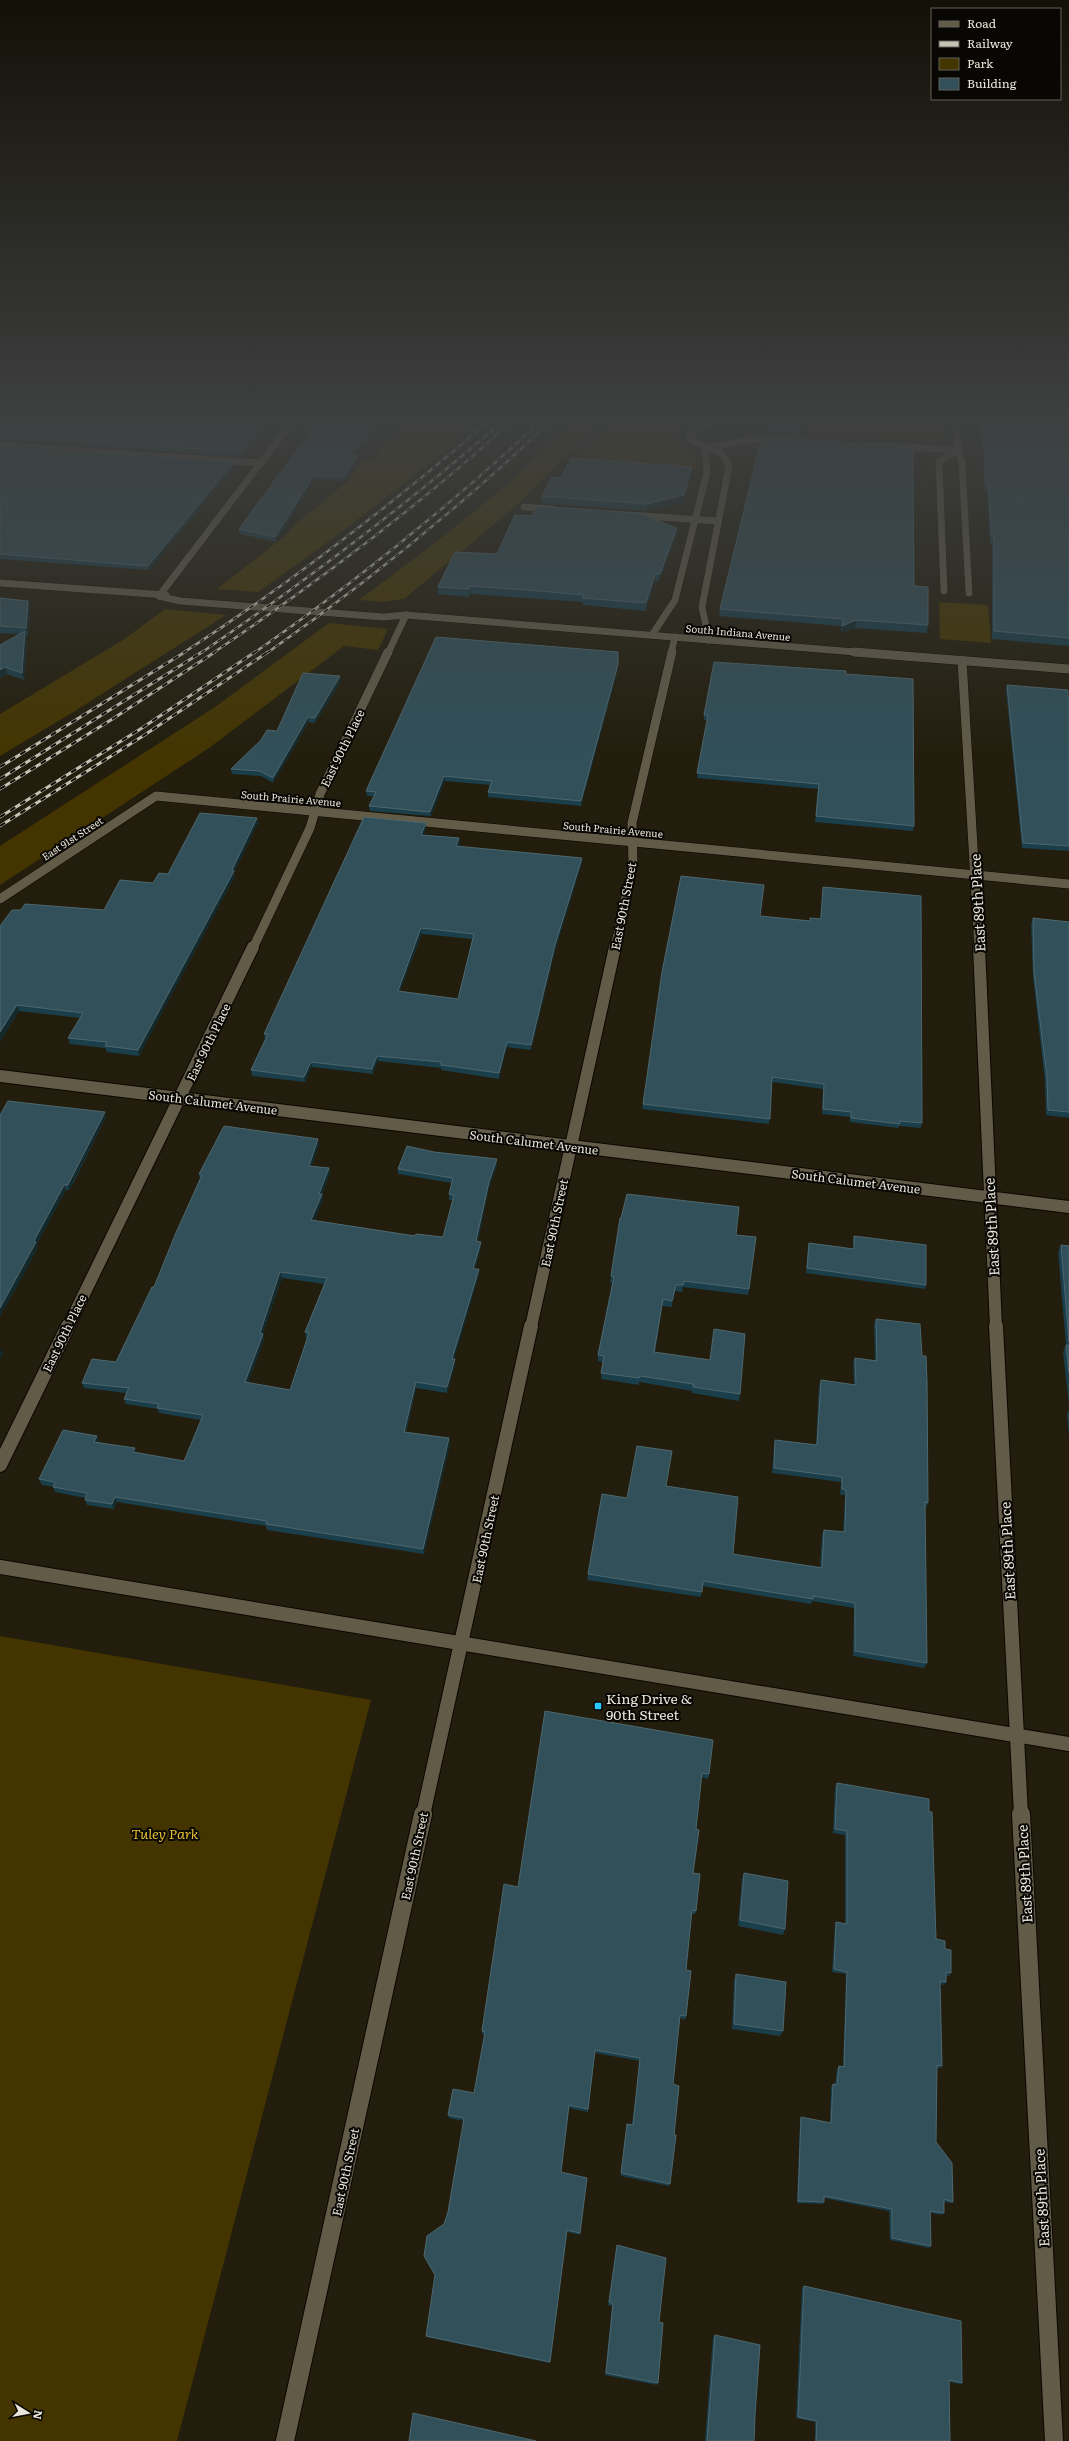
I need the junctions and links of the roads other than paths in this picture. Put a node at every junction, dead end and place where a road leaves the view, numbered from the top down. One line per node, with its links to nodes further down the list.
1 (205, 536): 9 (street)
2 (690, 536): 11 (street)
3 (715, 536): 13 (street)
4 (942, 536): 7 (street)
5 (966, 536): 8 (street)
6 (0, 583): 9 (street, South Indiana Avenue)
7 (944, 591)
8 (969, 593)
9 (159, 596): 10 (street, South Indiana Avenue)
10 (406, 615): 11 (street, South Indiana Avenue); 17 (street, East 90th Place)
11 (652, 635): 12 (street, South Indiana Avenue)
12 (675, 637): 13 (street, South Indiana Avenue); 18 (street, East 90th Street)
13 (708, 640): 14 (street, South Indiana Avenue)
14 (962, 660): 15 (street, South Indiana Avenue); 19 (street, East 89th Place)
15 (1069, 669)
16 (156, 796): 17 (street, South Prairie Avenue); 21 (street, East 91st Street)
17 (314, 811): 18 (street, South Prairie Avenue); 23 (street, East 90th Place)
18 (633, 842): 19 (street, South Prairie Avenue); 24 (street, East 90th Street)
19 (976, 875): 20 (street, South Prairie Avenue); 25 (street, East 89th Place)
20 (1069, 884)
21 (0, 898)
22 (0, 1076): 23 (street, South Calumet Avenue)
23 (181, 1098): 24 (street, South Calumet Avenue); 27 (street, East 90th Place)
24 (571, 1146): 25 (street, South Calumet Avenue); 29 (street, East 90th Street)
25 (989, 1197): 26 (street, South Calumet Avenue); 30 (street, East 89th Place)
26 (1069, 1207)
27 (0, 1465)
28 (0, 1567): 29 (street)
29 (461, 1643): 30 (street); 32 (street, East 90th Street)
30 (1016, 1735): 31 (street); 33 (street, East 89th Place)
31 (1069, 1744)
32 (285, 2441)
33 (1054, 2441)

